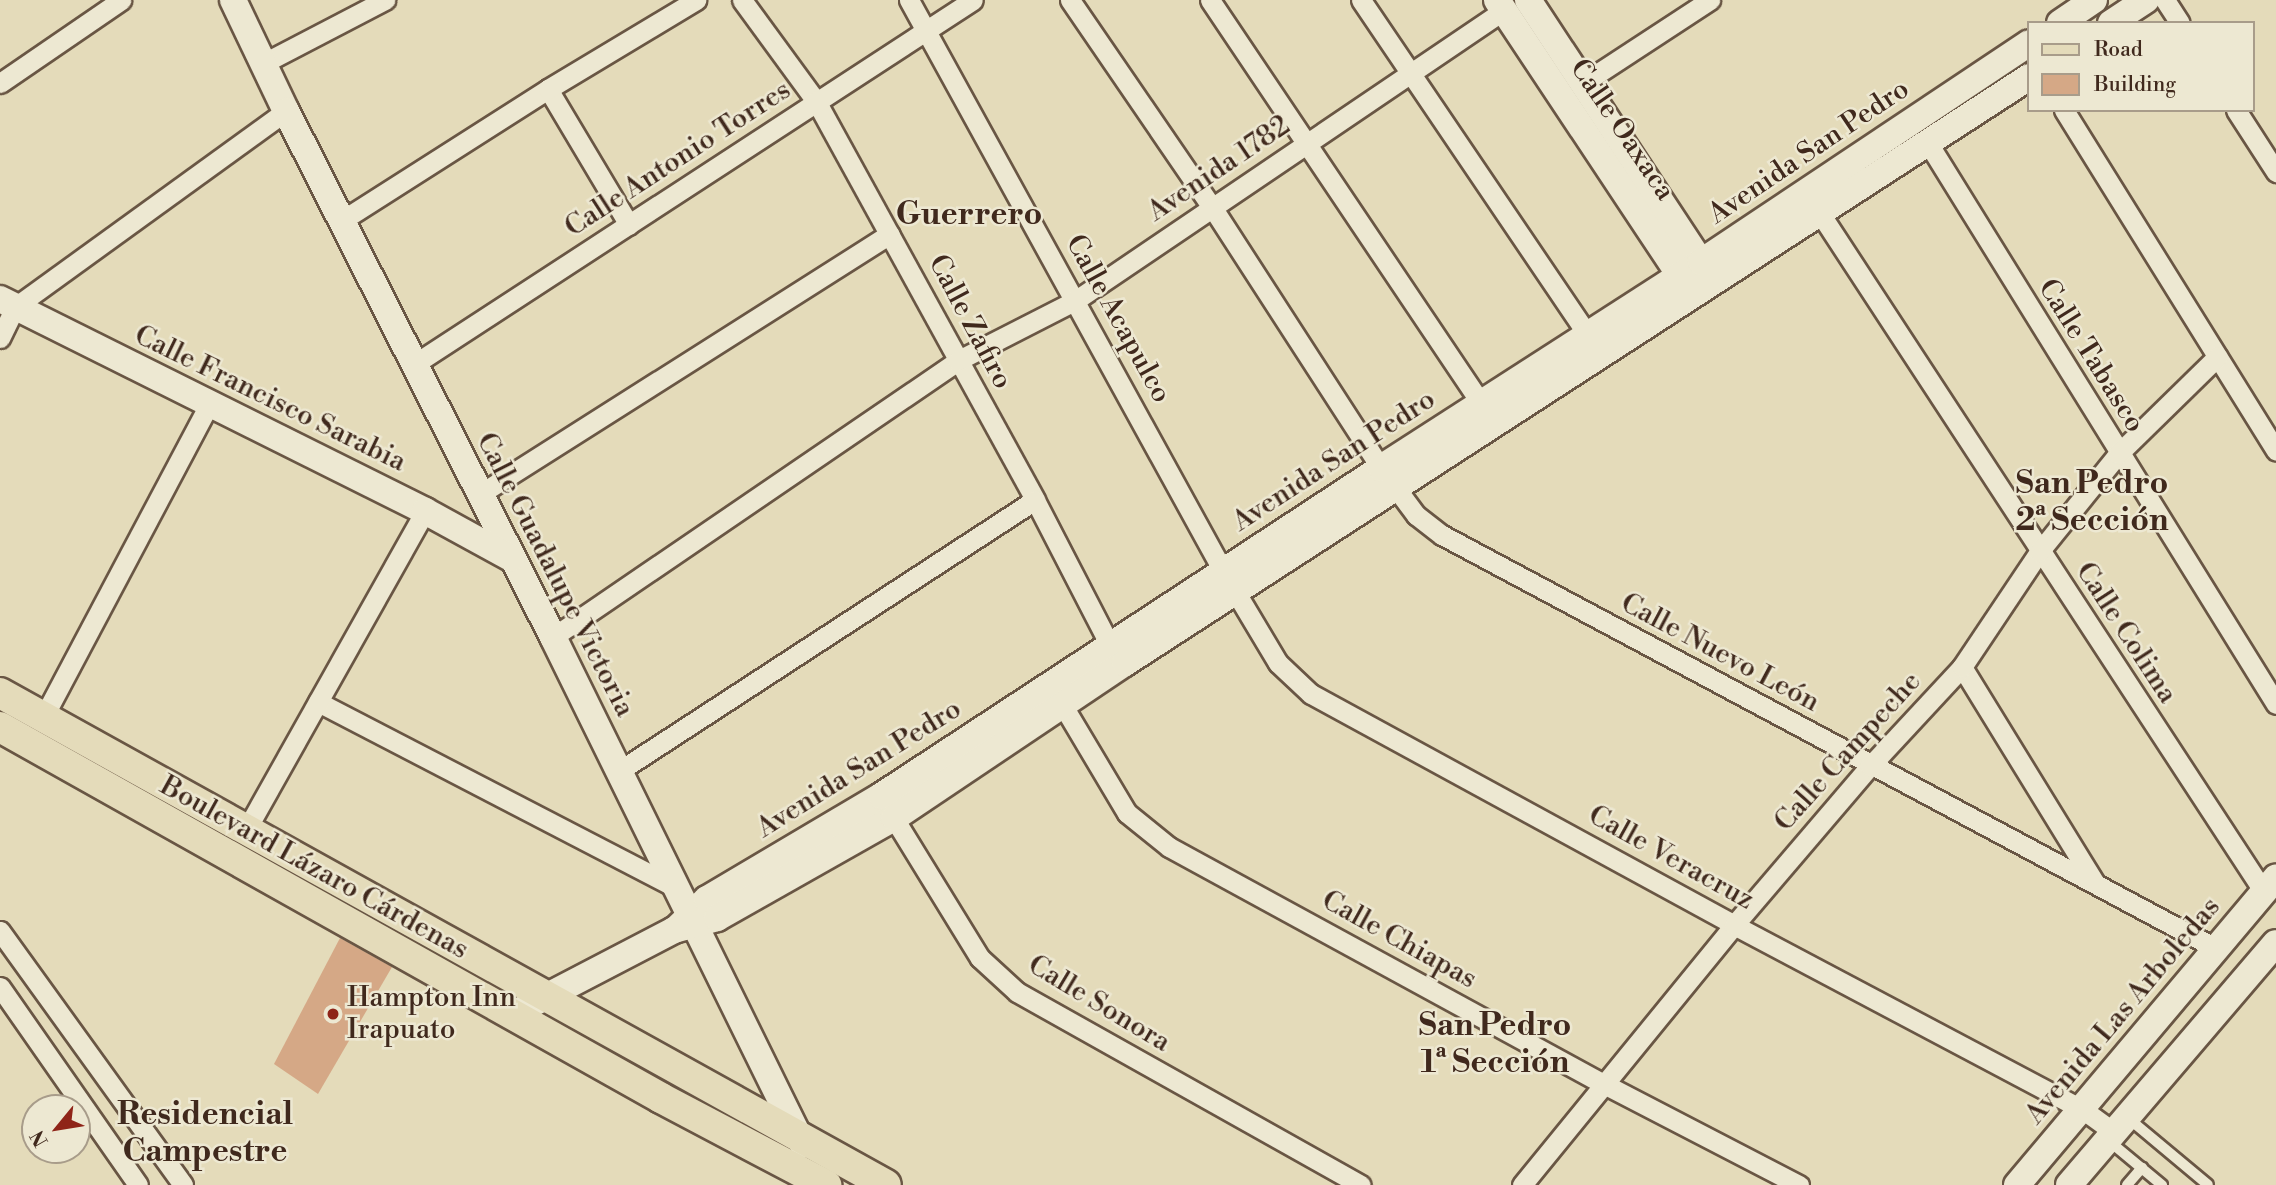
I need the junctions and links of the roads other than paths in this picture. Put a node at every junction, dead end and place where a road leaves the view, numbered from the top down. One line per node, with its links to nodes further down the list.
1 (121, 0): 24 (street)
2 (233, 0): 21 (street, Calle Guadalupe Victoria)
3 (384, 0): 21 (street)
4 (696, 0): 26 (street)
5 (742, 0): 27 (street, Calle Zafiro)
6 (909, 0): 19 (street, Calle Acapulco)
7 (974, 0): 19 (street, Calle Antonio Torres)
8 (1070, 0): 35 (street, Calle Nuevo León)
9 (1210, 0): 31 (street)
10 (1361, 0): 22 (street)
11 (1710, 0): 25 (street)
12 (2094, 0): 16 (street)
13 (2146, 0): 17 (street)
14 (2165, 0): 18 (street)
15 (1510, 3): 22 (street, Avenida 1782); 25 (street, Calle Oaxaca); 39 (street, Calle Oaxaca)
16 (2063, 21)
17 (2115, 21)
18 (2179, 21)
19 (927, 30): 27 (street, Calle Antonio Torres); 40 (street, Calle Acapulco)
20 (2028, 44): 34 (street, Avenida San Pedro)
21 (262, 64): 28 (street, Calle Guadalupe Victoria)
22 (1411, 73): 31 (street, Avenida 1782); 42 (street)
23 (2028, 78): 32 (street, Avenida San Pedro)
24 (0, 83)
25 (1583, 83): 39 (street, Calle Oaxaca)
26 (548, 89): 36 (street); 37 (street)
27 (816, 101): 37 (street, Calle Antonio Torres); 38 (street, Calle Zafiro)
28 (285, 111): 36 (street, Calle Guadalupe Victoria); 41 (street)
29 (2065, 112): 44 (street)
30 (2237, 112): 33 (street)
31 (1307, 144): 35 (street, Avenida 1782); 47 (street)
32 (1928, 144): 34 (street, Avenida San Pedro); 50 (street, Calle Tabasco)
33 (2276, 172)
34 (1813, 203): 39 (street, Avenida San Pedro); 55 (street, Calle Colima)
35 (1212, 207): 40 (street, Avenida 1782); 51 (street, Calle Nuevo León)
36 (341, 221): 46 (street, Calle Guadalupe Victoria)
37 (629, 225): 46 (street, Calle Antonio Torres)
38 (890, 233): 45 (street, Calle Zafiro); 52 (street)
39 (1697, 279): 42 (street, Avenida San Pedro); 51 (street, Avenida San Pedro)
40 (1076, 300): 45 (street, Avenida 1782); 57 (street, Calle Acapulco)
41 (8, 303): 43 (street); 48 (street, Calle Francisco Sarabia)
42 (1588, 335): 47 (street, Avenida San Pedro)
43 (0, 338)
44 (2217, 357): 49 (street); 50 (street, Calle Campeche)
45 (957, 360): 53 (street, Calle Zafiro); 58 (street, Avenida 1782)
46 (413, 365): 52 (street, Calle Guadalupe Victoria)
47 (1481, 403): 51 (street, Avenida San Pedro)
48 (209, 404): 54 (street, Calle Francisco Sarabia); 65 (street)
49 (2276, 450)
50 (2118, 454): 55 (street, Calle Campeche); 64 (street, Calle Tabasco)
51 (1388, 478): 57 (street, Avenida San Pedro); 67 (street, Calle Nuevo León)
52 (480, 494): 56 (street, Calle Guadalupe Victoria)
53 (1035, 500): 59 (street, Calle Zafiro); 68 (street)
54 (425, 511): 56 (street, Calle Francisco Sarabia); 62 (street)
55 (2039, 552): 60 (street, Calle Campeche); 72 (street, Calle Colima)
56 (511, 558): 58 (street, Calle Guadalupe Victoria)
57 (1230, 581): 59 (street, Avenida San Pedro); 63 (street, Avenida San Pedro); 75 (street, Calle Veracruz)
58 (553, 637): 68 (street, Calle Guadalupe Victoria)
59 (1110, 645): 69 (street, Avenida San Pedro)
60 (1962, 667): 67 (street, Calle Campeche); 71 (street)
61 (0, 693): 65 (main road, Boulevard Lázaro Cárdenas)
62 (318, 702): 70 (street); 73 (street)
63 (1062, 704): 69 (street, Avenida San Pedro); 82 (street, Calle Chiapas)
64 (2276, 704)
65 (43, 718): 70 (main road, Boulevard Lázaro Cárdenas)
66 (0, 727): 81 (main road, Boulevard Lázaro Cárdenas)
67 (1870, 766): 71 (street, Calle Nuevo León); 75 (street, Calle Campeche)
68 (619, 771): 73 (street, Calle Guadalupe Victoria)
69 (887, 807): 74 (street, Avenida San Pedro); 91 (street, Calle Sonora)
70 (246, 830): 80 (main road, Boulevard Lázaro Cárdenas)
71 (2096, 884): 78 (street, Calle Nuevo León)
72 (2270, 884): 78 (street, Avenida Las Arboledas)
73 (673, 886): 74 (street, Calle Guadalupe Victoria)
74 (685, 923): 80 (street, Avenida San Pedro); 85 (street, Calle Guadalupe Victoria)
75 (1734, 925): 82 (street, Calle Campeche); 83 (street, Calle Veracruz)
76 (0, 931): 89 (street)
77 (2276, 943): 84 (street)
78 (2217, 949): 83 (street, Avenida Las Arboledas)
79 (0, 987): 88 (street)
80 (544, 996): 81 (street, Avenida San Pedro); 85 (main road, Boulevard Lázaro Cárdenas)
81 (511, 1015): 87 (main road, Boulevard Lázaro Cárdenas)
82 (1602, 1083): 92 (street, Calle Campeche); 93 (street, Calle Chiapas)
83 (2082, 1109): 84 (street, Calle Veracruz); 94 (street, Avenida Las Arboledas)
84 (2117, 1131): 86 (lane); 95 (street); 98 (lane)
85 (799, 1138): 87 (street, Calle Guadalupe Victoria); 90 (main road, Boulevard Lázaro Cárdenas)
86 (2142, 1168): 96 (lane); 97 (lane)
87 (822, 1183)
88 (138, 1185)
89 (183, 1185)
90 (886, 1185)
91 (1360, 1185)
92 (1522, 1185)
93 (1799, 1185)
94 (2017, 1185)
95 (2068, 1185)
96 (2127, 1185)
97 (2162, 1185)
98 (2208, 1185)

